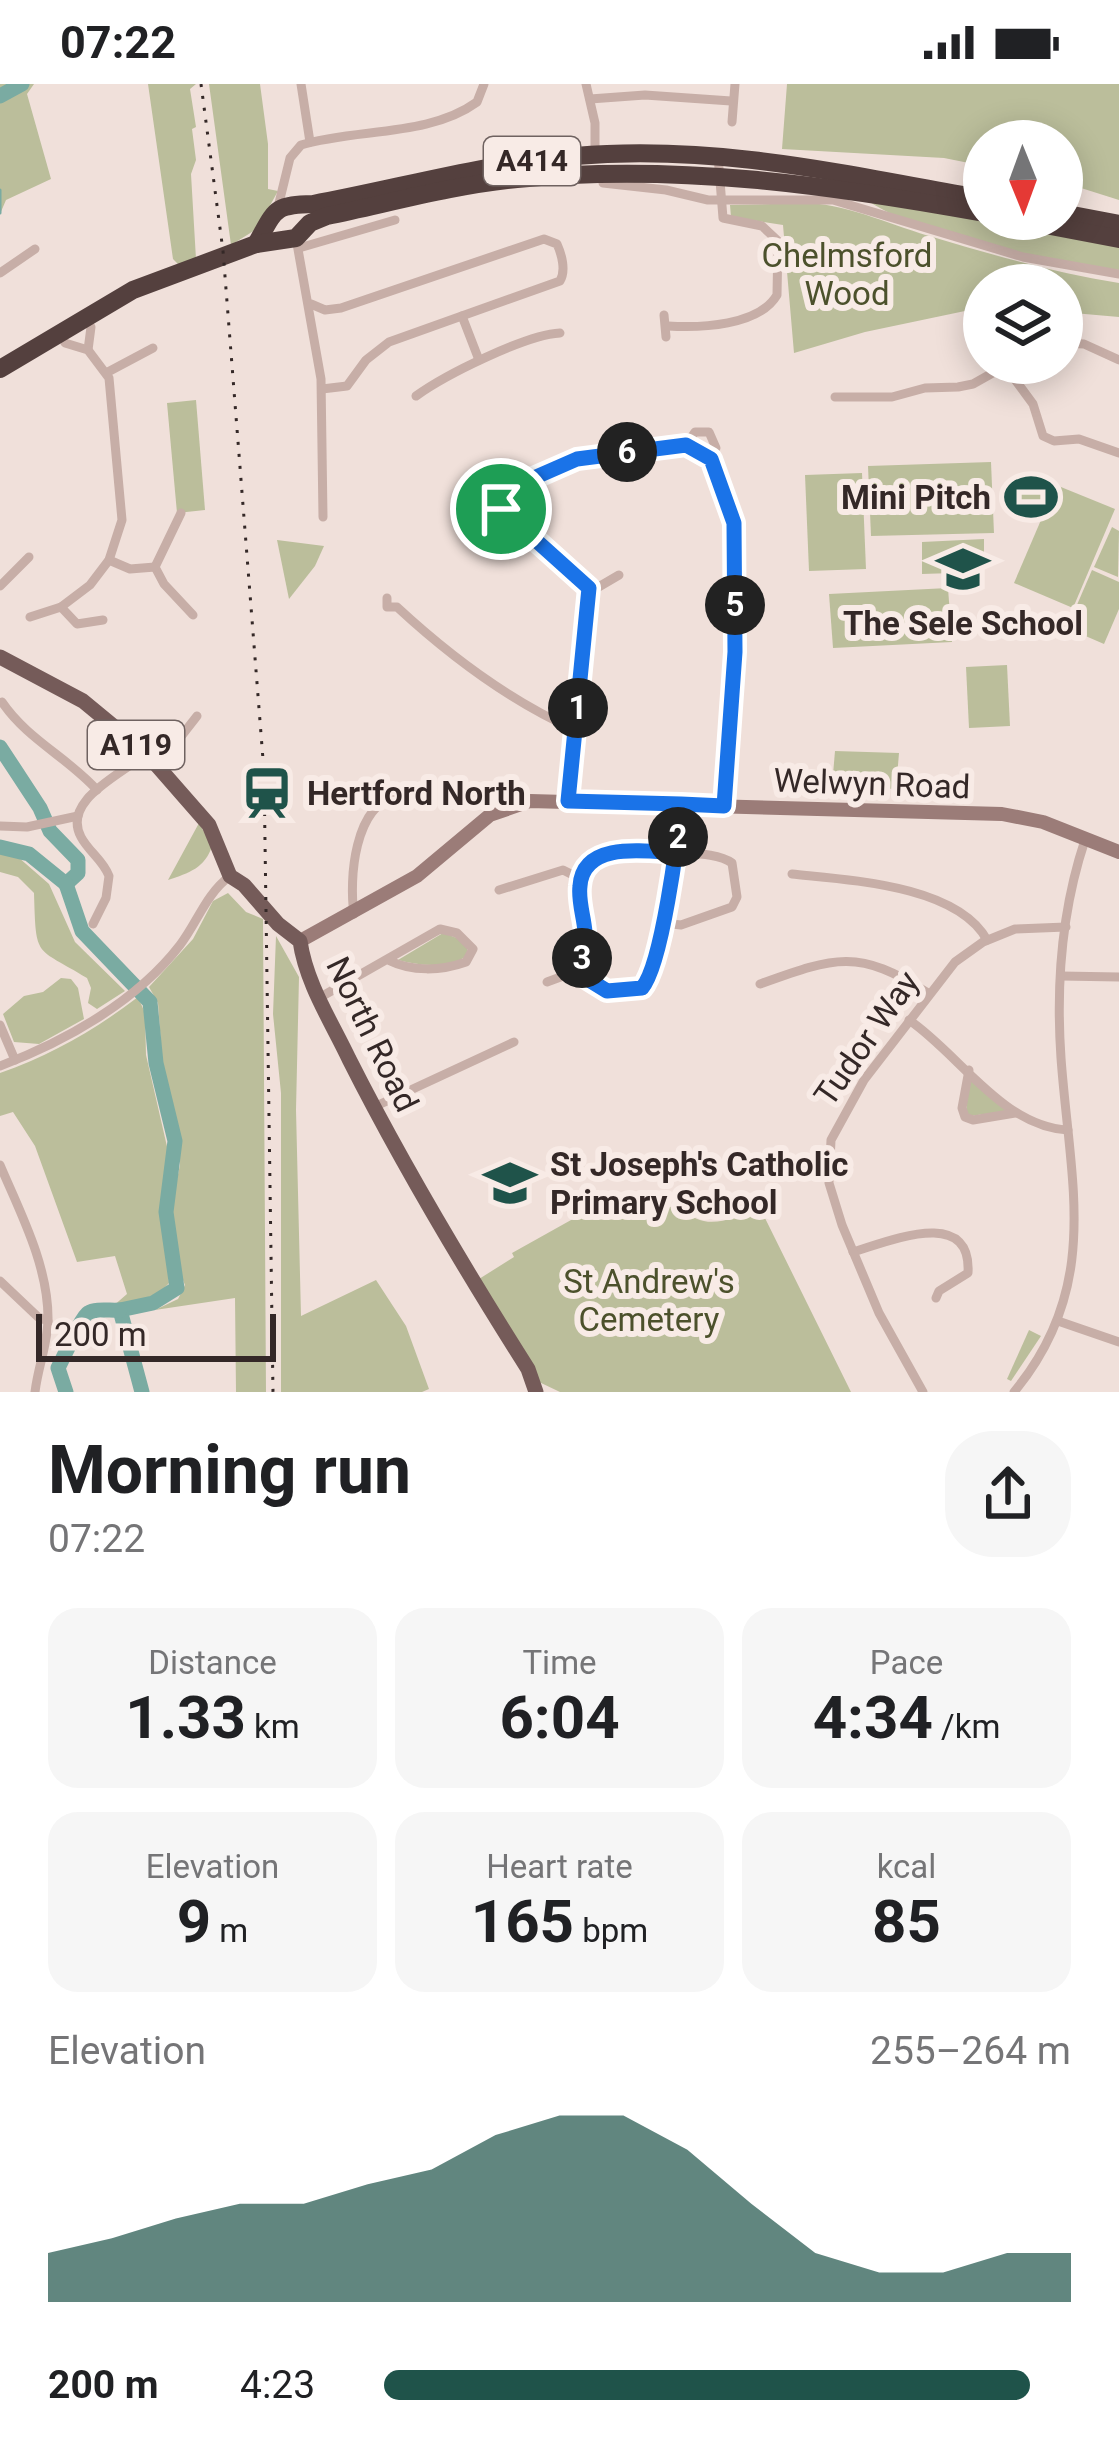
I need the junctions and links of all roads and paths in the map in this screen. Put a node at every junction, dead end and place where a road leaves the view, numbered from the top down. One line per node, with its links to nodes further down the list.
1 (301, 84): 9 (street)
2 (484, 84): 9 (street)
3 (586, 84): 6 (street)
4 (735, 84): 7 (street)
5 (629, 90): 6 (street); 7 (street)
6 (590, 99): 11 (street)
7 (730, 101): 8 (street)
8 (732, 122)
9 (310, 142): 16 (street)
10 (717, 166): 11 (highway, A414); 12 (highway, A414); 13 (street); 14 (highway, A414)
11 (598, 170): 13 (street); 16 (highway, A414)
12 (963, 195)
13 (719, 200): 23 (street); 27 (street)
14 (963, 210)
15 (1083, 216): 18 (highway)
16 (292, 218): 17 (street); 24 (highway, A414); 25 (street)
17 (395, 220)
18 (1119, 224)
19 (1083, 232): 20 (highway)
20 (1119, 239)
21 (34, 249): 22 (street)
22 (0, 273)
23 (1119, 274)
24 (160, 282): 28 (highway, A414); 36 (highway, A414)
25 (310, 304): 26 (street); 40 (street)
26 (462, 316): 35 (street); 40 (street)
27 (666, 326)
28 (91, 327): 30 (highway, A414); 33 (street)
29 (560, 333): 35 (street)
30 (64, 343): 33 (street); 36 (highway, A414)
31 (1083, 344): 34 (street)
32 (153, 348): 37 (street)
33 (88, 350): 37 (street)
34 (1119, 359)
35 (479, 360): 41 (street)
36 (1, 373)
37 (106, 373): 51 (street)
38 (973, 384): 42 (street)
39 (1020, 384): 44 (street)
40 (322, 389): 48 (street)
41 (416, 396)
42 (835, 397)
43 (686, 445): 45 (street); 45 (street); 46 (street)
44 (1119, 453)
45 (711, 459): 70 (street)
46 (524, 488): 49 (street); 49 (street)
47 (181, 513): 52 (street)
48 (323, 517)
49 (518, 523): 55 (street)
50 (29, 557): 54 (street)
51 (109, 560): 52 (street); 56 (street)
52 (154, 567): 58 (street)
53 (619, 575): 55 (street)
54 (0, 586)
55 (590, 592): 64 (street)
56 (61, 607): 59 (street); 60 (street)
57 (397, 607): 64 (street)
58 (193, 616)
59 (30, 617)
60 (103, 620)
61 (0, 657): 65 (main road, North Road / A119)
62 (2, 703): 66 (street)
63 (197, 716): 65 (street)
64 (575, 730): 68 (street)
65 (152, 760): 66 (street); 77 (main road, North Road / A119)
66 (97, 790): 71 (street)
67 (389, 797): 80 (street)
68 (568, 801): 69 (main road, Welwyn Road); 80 (main road, Welwyn Road)
69 (681, 804): 70 (main road, Welwyn Road); 75 (street)
70 (724, 806): 73 (main road, Welwyn Road)
71 (78, 816): 72 (street); 82 (street)
72 (0, 826)
73 (1085, 840): 74 (main road, Welwyn Road); 83 (street)
74 (1119, 852)
75 (675, 853): 78 (street); 81 (street); 81 (street)
76 (792, 874): 84 (street)
77 (230, 876): 85 (main road, North Road / A119); 97 (street)
78 (580, 879): 79 (street); 87 (street)
79 (499, 890)
80 (354, 914): 85 (main road, Welwyn Road)
81 (663, 923): 87 (street)
82 (93, 924)
83 (1066, 927): 84 (street, Tudor Way); 88 (street)
84 (987, 940): 92 (street, Tudor Way)
85 (300, 941): 93 (main road, North Road / A119)
86 (388, 960): 86 (street); 93 (street)
87 (582, 969): 90 (street)
88 (1061, 976): 89 (street); 102 (street)
89 (1119, 977)
90 (547, 982)
91 (760, 984): 92 (street)
92 (928, 993): 94 (street, Tudor Way)
93 (320, 998): 100 (main road, North Road / A119)
94 (909, 1020): 99 (street); 104 (street, Tudor Way)
95 (0, 1025): 97 (street)
96 (514, 1042): 100 (street)
97 (14, 1060): 98 (street)
98 (0, 1066)
99 (969, 1070): 101 (street); 101 (street)
100 (374, 1107): 111 (main road, North Road / A119)
101 (1016, 1113): 102 (street)
102 (1068, 1130): 108 (street)
103 (0, 1165): 107 (street)
104 (853, 1252): 106 (street); 112 (street, Tudor Way)
105 (0, 1281): 107 (street)
106 (936, 1298)
107 (48, 1321): 110 (street)
108 (1058, 1321): 109 (street); 113 (street)
109 (1119, 1342)
110 (35, 1392)
111 (536, 1392)
112 (922, 1392)
113 (1014, 1392)

